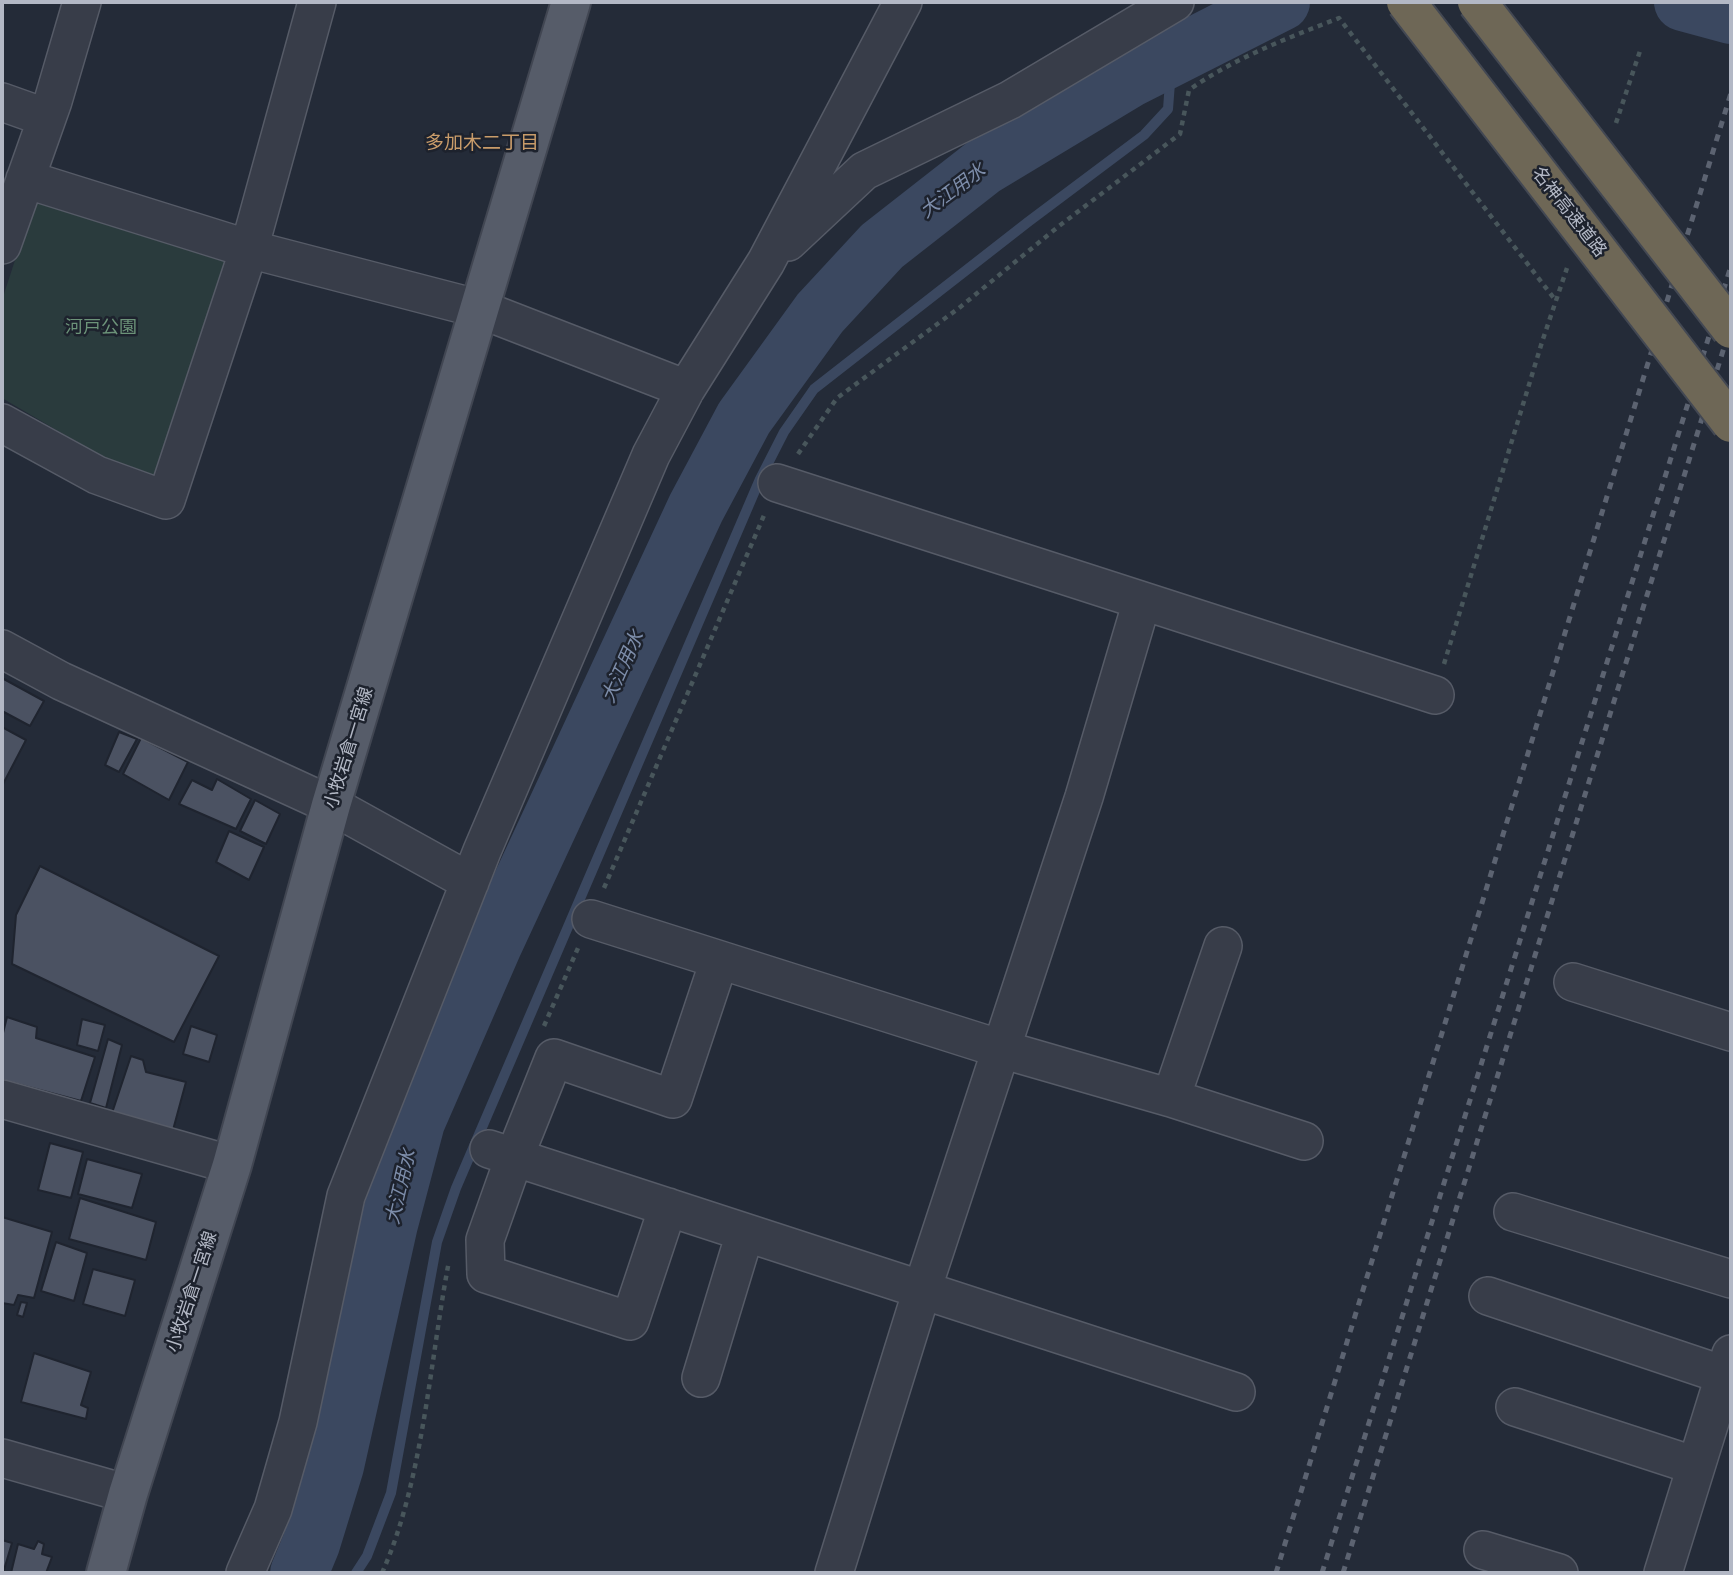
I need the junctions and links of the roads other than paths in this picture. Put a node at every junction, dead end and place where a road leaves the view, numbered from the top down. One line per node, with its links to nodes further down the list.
1 (82, 2): 9 (street)
2 (317, 2): 12 (street)
3 (571, 2): 14 (main road, 小牧岩倉一宮線)
4 (903, 2): 13 (street)
5 (1175, 2): 13 (street)
6 (1406, 2): 18 (highway, 名神高速道路, bridge)
7 (1477, 2): 15 (highway, bridge)
8 (2, 103): 9 (street)
9 (47, 118): 10 (street)
10 (25, 179): 11 (street); 12 (street)
11 (2, 245)
12 (249, 249): 14 (street); 17 (street)
13 (766, 262): 16 (street)
14 (480, 309): 16 (street); 23 (main road, 小牧岩倉一宮線)
15 (1731, 329)
16 (686, 389): 24 (street)
17 (2, 423)
18 (1731, 423)
19 (777, 484): 20 (street)
20 (1142, 601): 22 (street); 30 (street)
21 (2, 649): 23 (street)
22 (1435, 695)
23 (331, 805): 24 (street); 35 (main road, 小牧岩倉一宮線)
24 (470, 882): 51 (street)
25 (591, 919): 27 (street)
26 (1223, 946): 31 (street)
27 (719, 961): 30 (street); 34 (street)
28 (1573, 982): 29 (street)
29 (1731, 1032)
30 (1001, 1049): 31 (street); 40 (street)
31 (1171, 1098): 33 (street)
32 (2, 1099): 35 (street)
33 (1304, 1141)
34 (502, 1154): 36 (street); 36 (street)
35 (232, 1166): 48 (main road, 小牧岩倉一宮線)
36 (668, 1207): 38 (street)
37 (1513, 1212): 39 (street)
38 (745, 1233): 40 (street); 43 (street)
39 (1731, 1279)
40 (922, 1290): 44 (street); 52 (street)
41 (1488, 1296): 42 (street)
42 (1728, 1364): 47 (street)
43 (701, 1378)
44 (1236, 1392)
45 (1514, 1407): 47 (street)
46 (2, 1458): 48 (street)
47 (1696, 1466): 54 (street)
48 (128, 1494): 50 (main road, 小牧岩倉一宮線)
49 (1483, 1550): 53 (street)
50 (106, 1573)
51 (245, 1573)
52 (834, 1573)
53 (1559, 1573)
54 (1663, 1573)

